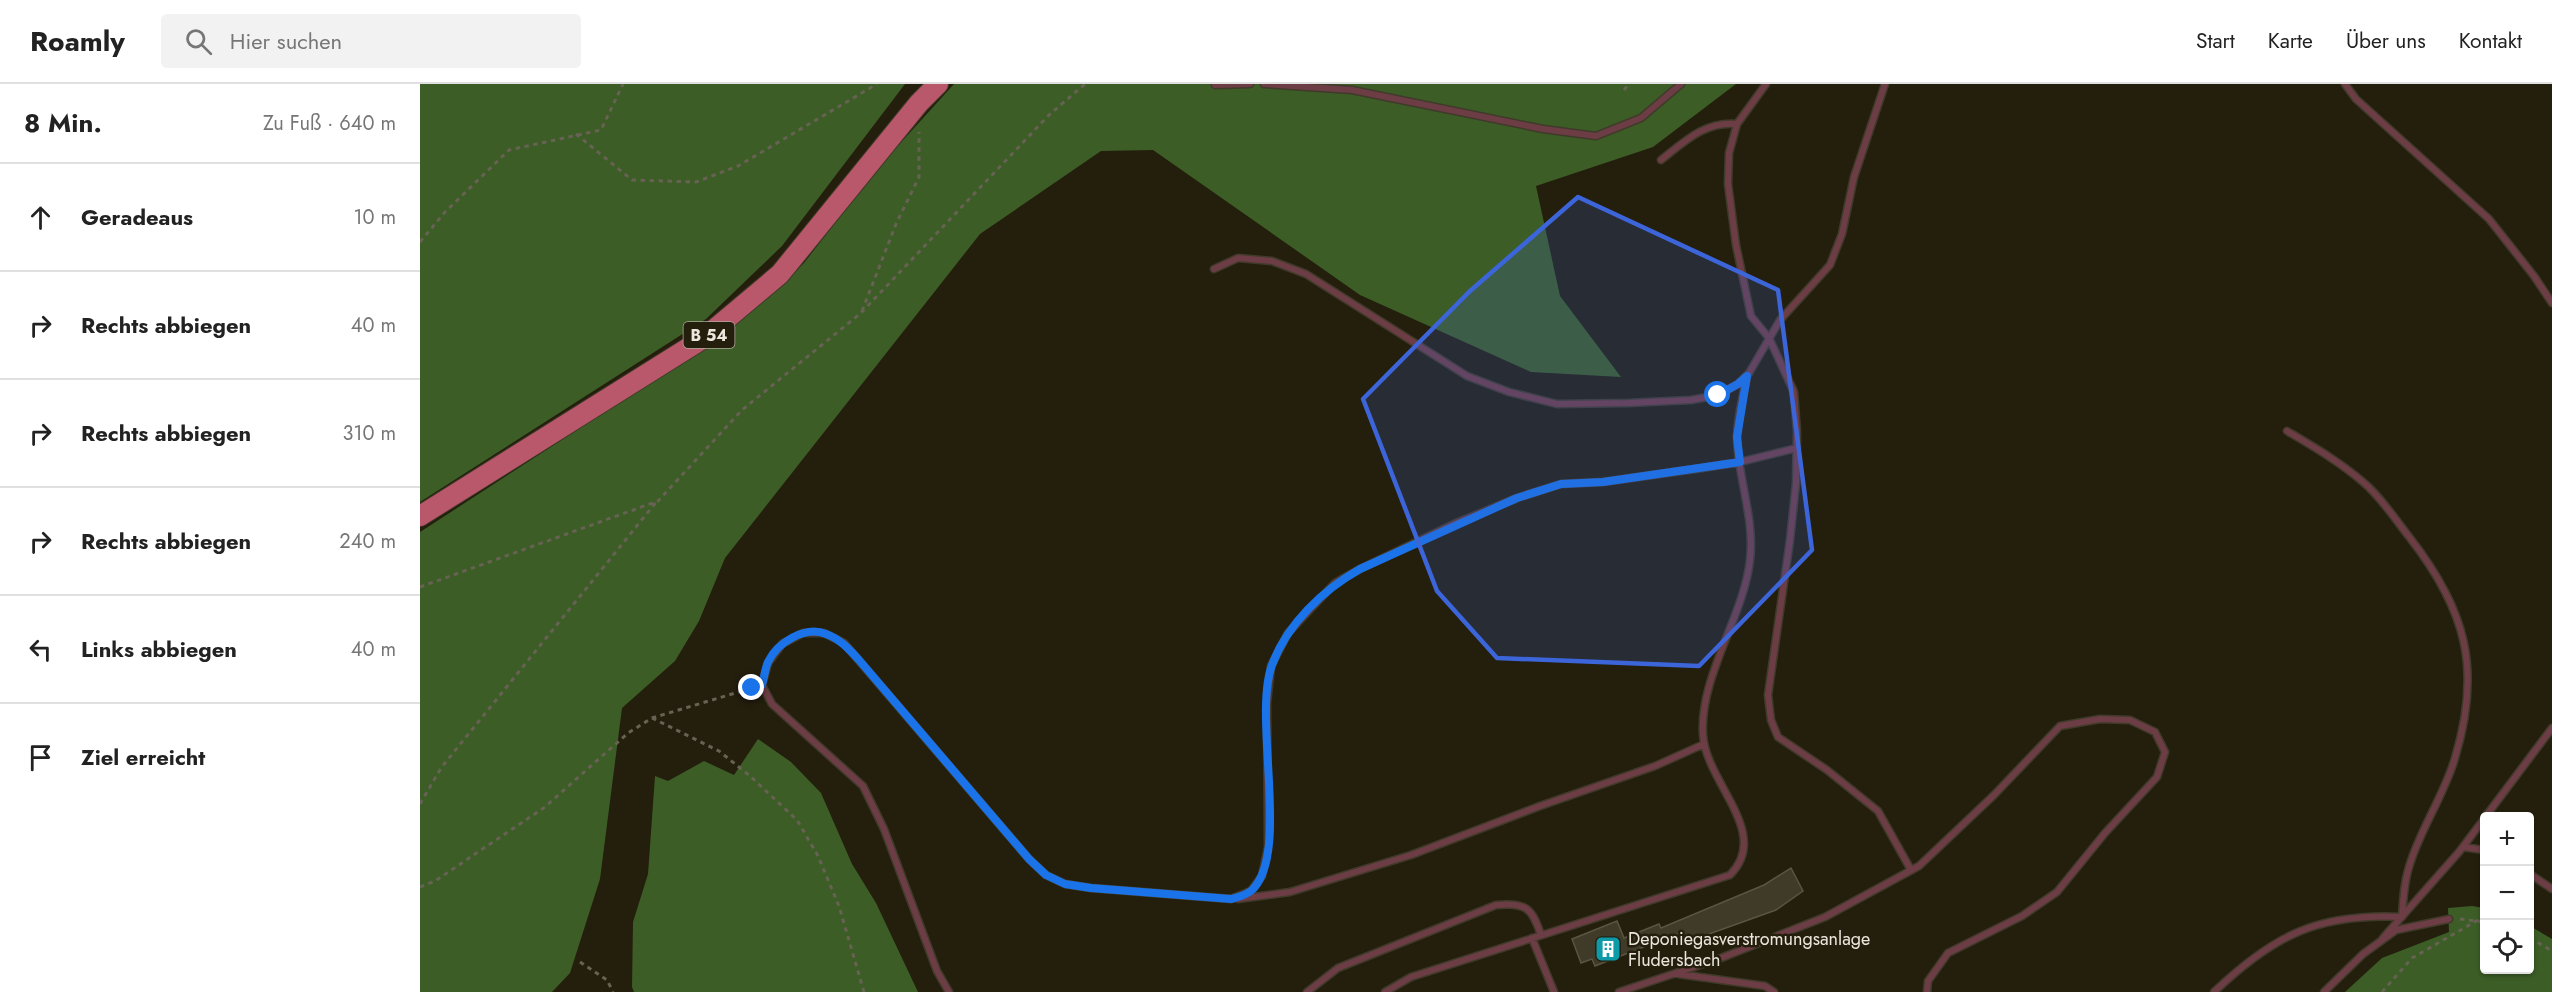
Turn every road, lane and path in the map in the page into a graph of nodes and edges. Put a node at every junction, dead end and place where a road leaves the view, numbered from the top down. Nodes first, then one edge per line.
1 (623, 84) edge
2 (877, 84) edge
3 (938, 84) edge
4 (1085, 84) edge
5 (1250, 84) edge
6 (1264, 84) edge
7 (1629, 84) edge
8 (1680, 84) edge
9 (1766, 84) edge
10 (1885, 84) edge
11 (2344, 84) edge
12 (1215, 86) dead end
13 (1624, 90) dead end
14 (919, 103) junction
15 (1737, 124) junction
16 (576, 134) junction
17 (1661, 160) dead end
18 (420, 242) edge
19 (1214, 269) dead end
20 (2552, 303) edge
21 (861, 313) junction
22 (1769, 338) junction
23 (1747, 376) junction
24 (2287, 431) dead end
25 (1797, 448) junction
26 (1740, 462) junction
27 (658, 501) junction
28 (420, 516) edge
29 (420, 587) edge
30 (762, 685) junction
31 (752, 688) joint
32 (652, 718) junction
33 (2552, 728) edge
34 (1704, 744) junction
35 (420, 804) edge
36 (2489, 812) edge
37 (2480, 825) edge
38 (2463, 847) junction
39 (2480, 849) edge
40 (1911, 870) junction
41 (2534, 877) edge
42 (420, 887) edge
43 (2552, 889) edge
44 (1231, 899) junction
45 (2402, 917) junction
46 (2449, 919) joint
47 (2478, 920) joint
48 (1541, 935) junction
49 (1532, 938) junction
50 (2383, 938) junction
51 (2534, 941) edge
52 (2552, 951) edge
53 (580, 962) dead end
54 (1674, 974) junction
55 (613, 992) edge
56 (864, 992) edge
57 (949, 992) edge
58 (1307, 992) edge
59 (1386, 992) edge
60 (1554, 992) edge
61 (1619, 992) edge
62 (1774, 992) edge
63 (1927, 992) edge
64 (2214, 992) edge
65 (2324, 992) edge
66 (2382, 992) edge

1 - 16 path
2 - 16 path
3 - 14 main road, B 54
4 - 21 path
5 - 12 lane
6 - 8 lane
7 - 13 path
9 - 15 lane
10 - 22 lane
11 - 20 lane
14 - 21 path
14 - 28 main road, B 54
15 - 17 lane
15 - 22 lane
16 - 18 path
19 - 23 lane
21 - 27 path
22 - 23 lane
22 - 25 lane
23 - 26 lane
24 - 45 lane
25 - 26 lane
25 - 40 lane
26 - 34 lane
26 - 44 lane
27 - 29 path
27 - 35 path
30 - 31 lane
30 - 44 lane
30 - 57 lane
31 - 32 path
32 - 42 path
32 - 56 path
33 - 36 lane
34 - 44 lane
34 - 48 lane
37 - 38 lane
38 - 39 lane
38 - 45 lane
40 - 54 lane
40 - 63 lane
41 - 43 lane
45 - 50 lane
45 - 64 lane
46 - 47 path
46 - 50 lane
47 - 66 path
48 - 49 lane
48 - 58 lane
49 - 59 lane
49 - 60 lane
50 - 65 lane
51 - 52 path
53 - 55 path
54 - 61 lane
54 - 62 lane

